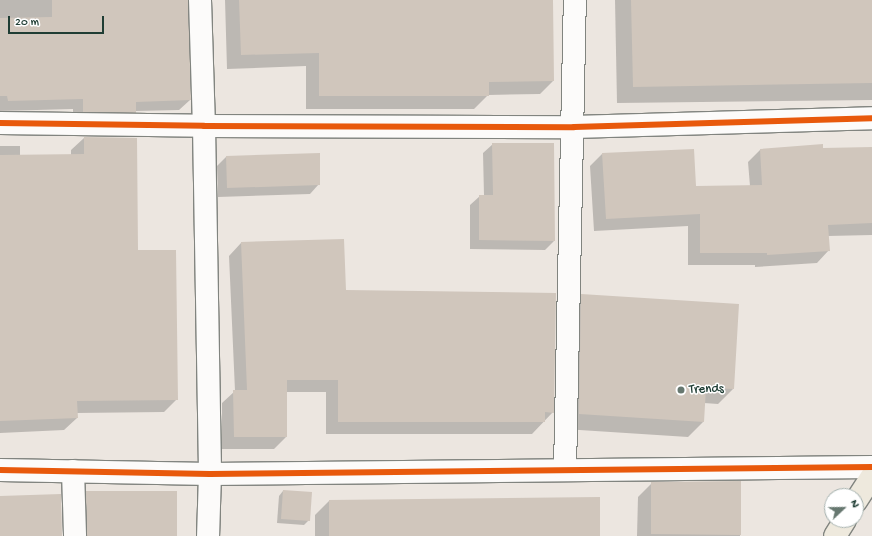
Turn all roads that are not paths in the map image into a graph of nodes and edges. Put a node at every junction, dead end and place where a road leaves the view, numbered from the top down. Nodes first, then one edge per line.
1 (200, 0) edge
2 (575, 0) edge
3 (872, 118) edge
4 (0, 123) edge
5 (204, 126) junction
6 (574, 127) junction
7 (872, 467) edge
8 (0, 470) edge
9 (565, 470) junction
10 (73, 471) junction
11 (210, 474) junction
12 (872, 476) edge
13 (864, 489) edge
14 (75, 536) edge
15 (208, 536) edge

1 - 5 street
2 - 6 street
3 - 6 street
4 - 5 street
5 - 6 street
5 - 11 street
6 - 9 street
7 - 9 street
8 - 10 street
9 - 11 street
10 - 11 street
10 - 14 street
11 - 15 street
12 - 13 highway

